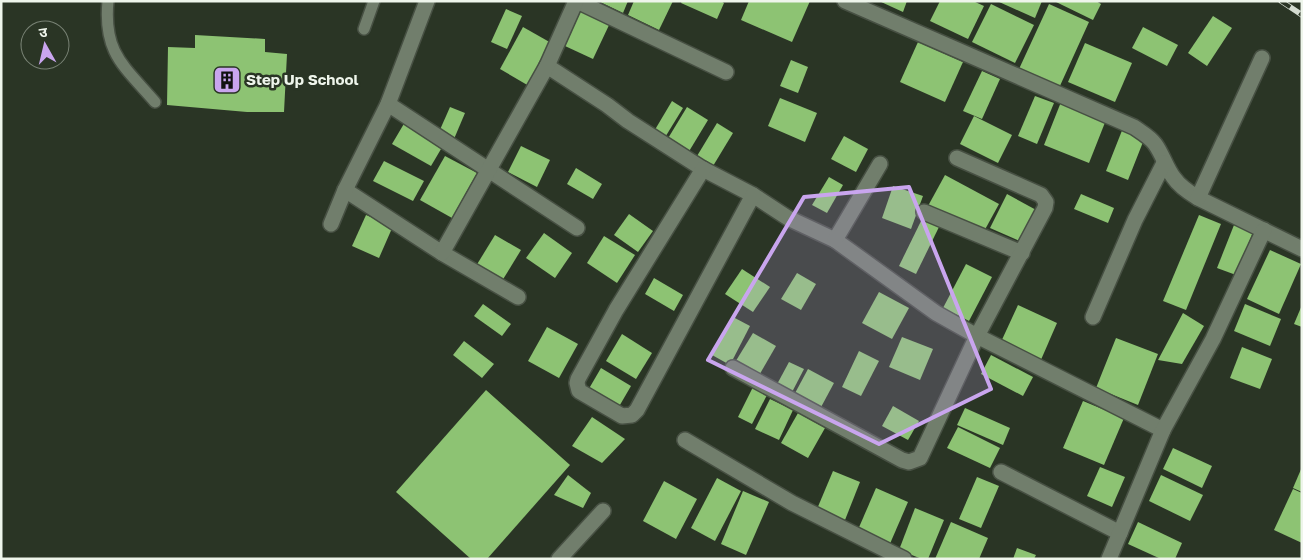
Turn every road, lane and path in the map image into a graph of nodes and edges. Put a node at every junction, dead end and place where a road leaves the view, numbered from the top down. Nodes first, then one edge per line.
1 (108, 1) edge
2 (374, 1) edge
3 (427, 1) edge
4 (576, 1) edge
5 (845, 1) edge
6 (364, 29) dead end
7 (1262, 58) dead end
8 (547, 66) junction
9 (726, 72) dead end
10 (155, 102) dead end
11 (388, 104) junction
12 (957, 158) dead end
13 (1164, 163) junction
14 (880, 164) dead end
15 (488, 170) junction
16 (703, 170) junction
17 (345, 190) junction
18 (753, 195) junction
19 (1198, 198) junction
20 (924, 212) dead end
21 (331, 224) dead end
22 (577, 228) dead end
23 (1264, 230) junction
24 (835, 240) junction
25 (1302, 249) edge
26 (1022, 252) junction
27 (442, 253) junction
28 (518, 297) dead end
29 (1092, 317) dead end
30 (978, 336) junction
31 (733, 368) dead end
32 (1163, 430) junction
33 (685, 440) dead end
34 (1001, 472) dead end
35 (603, 511) dead end
36 (1120, 533) junction
37 (559, 559) edge
38 (904, 559) edge
39 (1109, 559) edge

1 - 10 lane
2 - 6 lane
3 - 11 street
4 - 8 street
4 - 9 street
5 - 13 street
7 - 19 street
8 - 15 street
8 - 16 street
11 - 15 street
11 - 17 street
12 - 26 street
13 - 19 street
13 - 29 street
14 - 24 street
15 - 22 street
15 - 27 street
16 - 18 street
16 - 18 street
17 - 21 street
17 - 27 street
18 - 24 street
19 - 23 street
20 - 26 street
23 - 25 street
23 - 32 street
24 - 30 street
26 - 30 street
27 - 28 street
30 - 31 street
30 - 32 street
32 - 36 street
33 - 38 street
34 - 36 street
35 - 37 street
36 - 39 street

